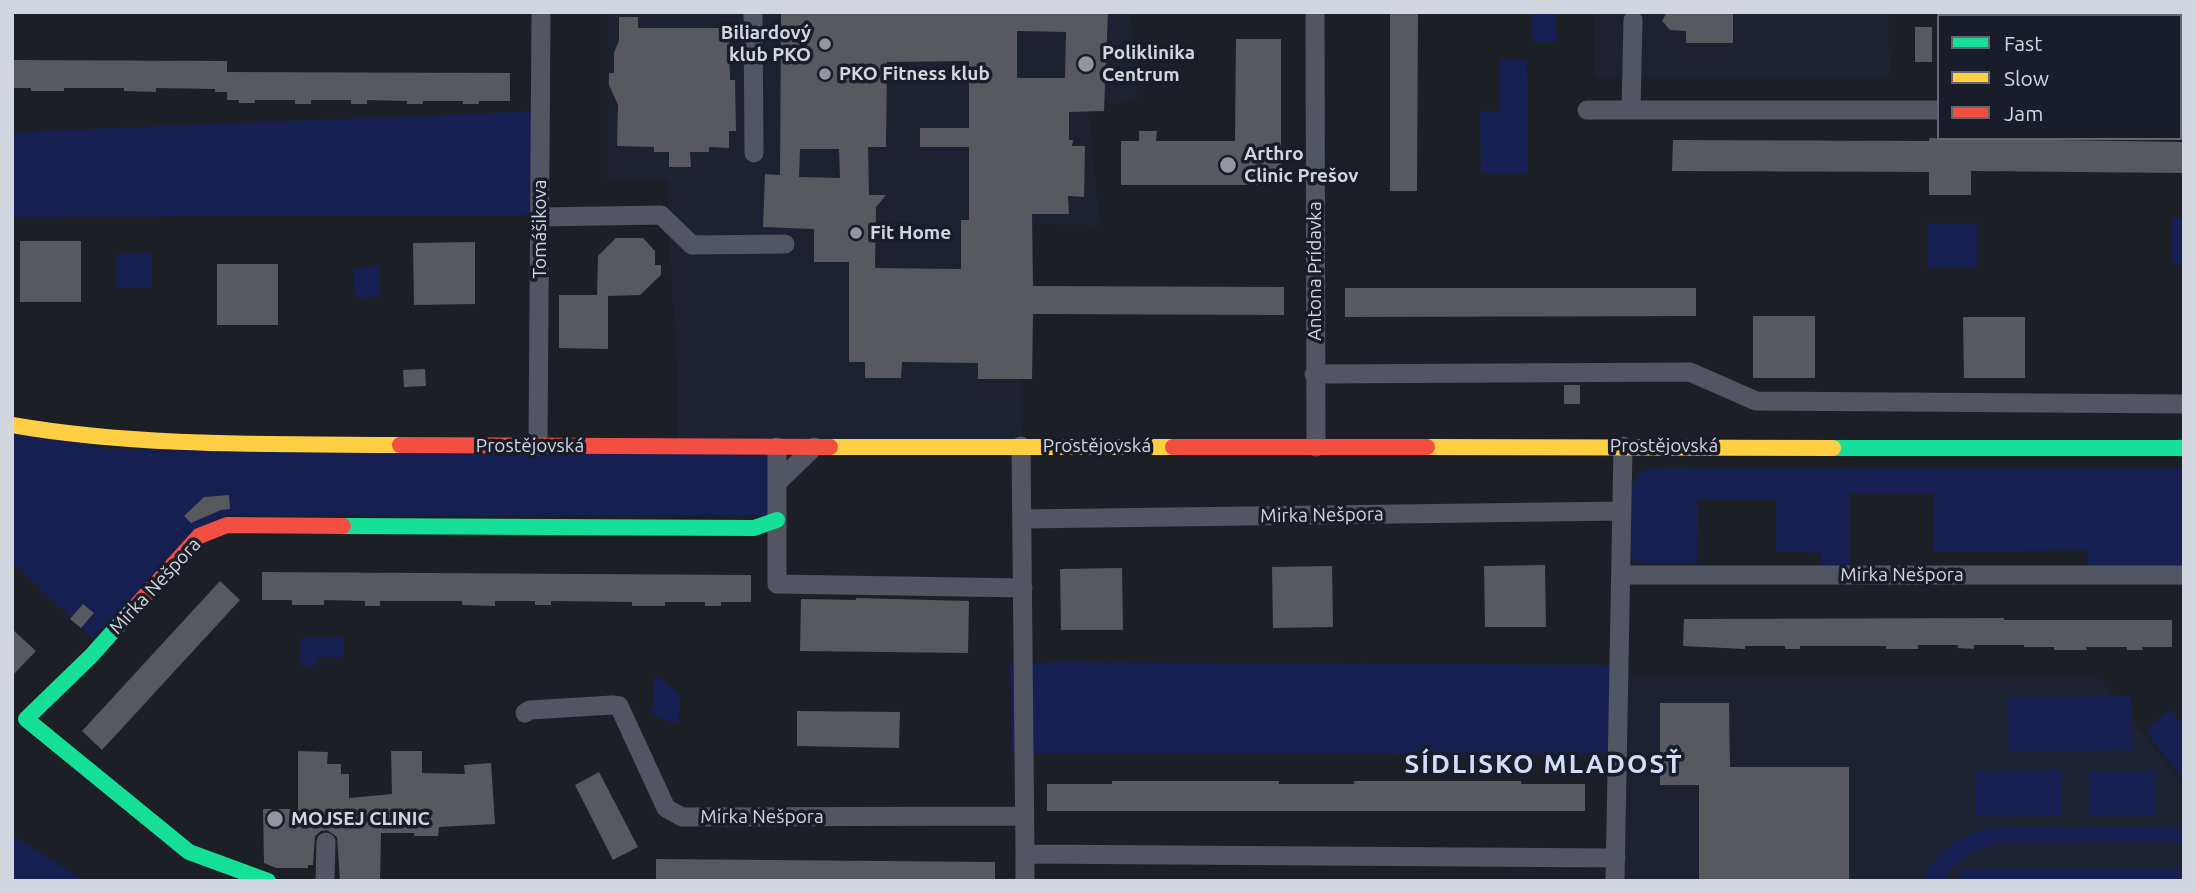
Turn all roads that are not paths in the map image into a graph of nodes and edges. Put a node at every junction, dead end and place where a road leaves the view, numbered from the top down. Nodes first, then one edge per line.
1 (541, 12) edge
2 (753, 12) edge
3 (1315, 12) edge
4 (1633, 20) dead end
5 (1587, 110) dead end
6 (1631, 110) junction
7 (1937, 110) edge
8 (754, 153) dead end
9 (540, 217) junction
10 (785, 244) dead end
11 (1314, 374) junction
12 (2184, 404) edge
13 (12, 425) edge
14 (538, 446) junction
15 (1021, 446) junction
16 (1623, 446) junction
17 (776, 447) junction
18 (814, 447) junction
19 (1316, 447) junction
20 (2184, 448) edge
21 (777, 483) junction
22 (1622, 511) junction
23 (1022, 519) junction
24 (777, 520) junction
25 (1620, 575) junction
26 (2184, 575) edge
27 (1023, 588) junction
28 (525, 713) dead end
29 (1025, 816) junction
30 (326, 842) dead end
31 (1026, 854) junction
32 (1616, 858) junction
33 (268, 881) edge
34 (325, 881) edge
35 (1025, 881) edge
36 (1615, 881) edge

1 - 9 street, Tomášikova
2 - 8 street
3 - 11 street, Antona Prídavka
4 - 6 street
5 - 6 street
6 - 7 street
9 - 10 street
9 - 14 street, Tomášikova
11 - 12 street
11 - 19 street, Antona Prídavka
13 - 14 street, Prostějovská
14 - 17 street, Prostějovská
15 - 18 street, Prostějovská
15 - 19 street, Prostějovská
15 - 23 street
16 - 19 street, Prostějovská
16 - 20 street, Prostějovská
16 - 22 street
17 - 18 street, Prostějovská
17 - 21 street
18 - 21 street
21 - 24 street
22 - 23 street, Mirka Nešpora
22 - 25 street
23 - 27 street
24 - 27 street
24 - 33 street, Mirka Nešpora
25 - 26 street, Mirka Nešpora
25 - 32 street
27 - 29 street
28 - 29 street, Mirka Nešpora
29 - 31 street
30 - 34 street
31 - 32 street
31 - 35 street
32 - 36 street

